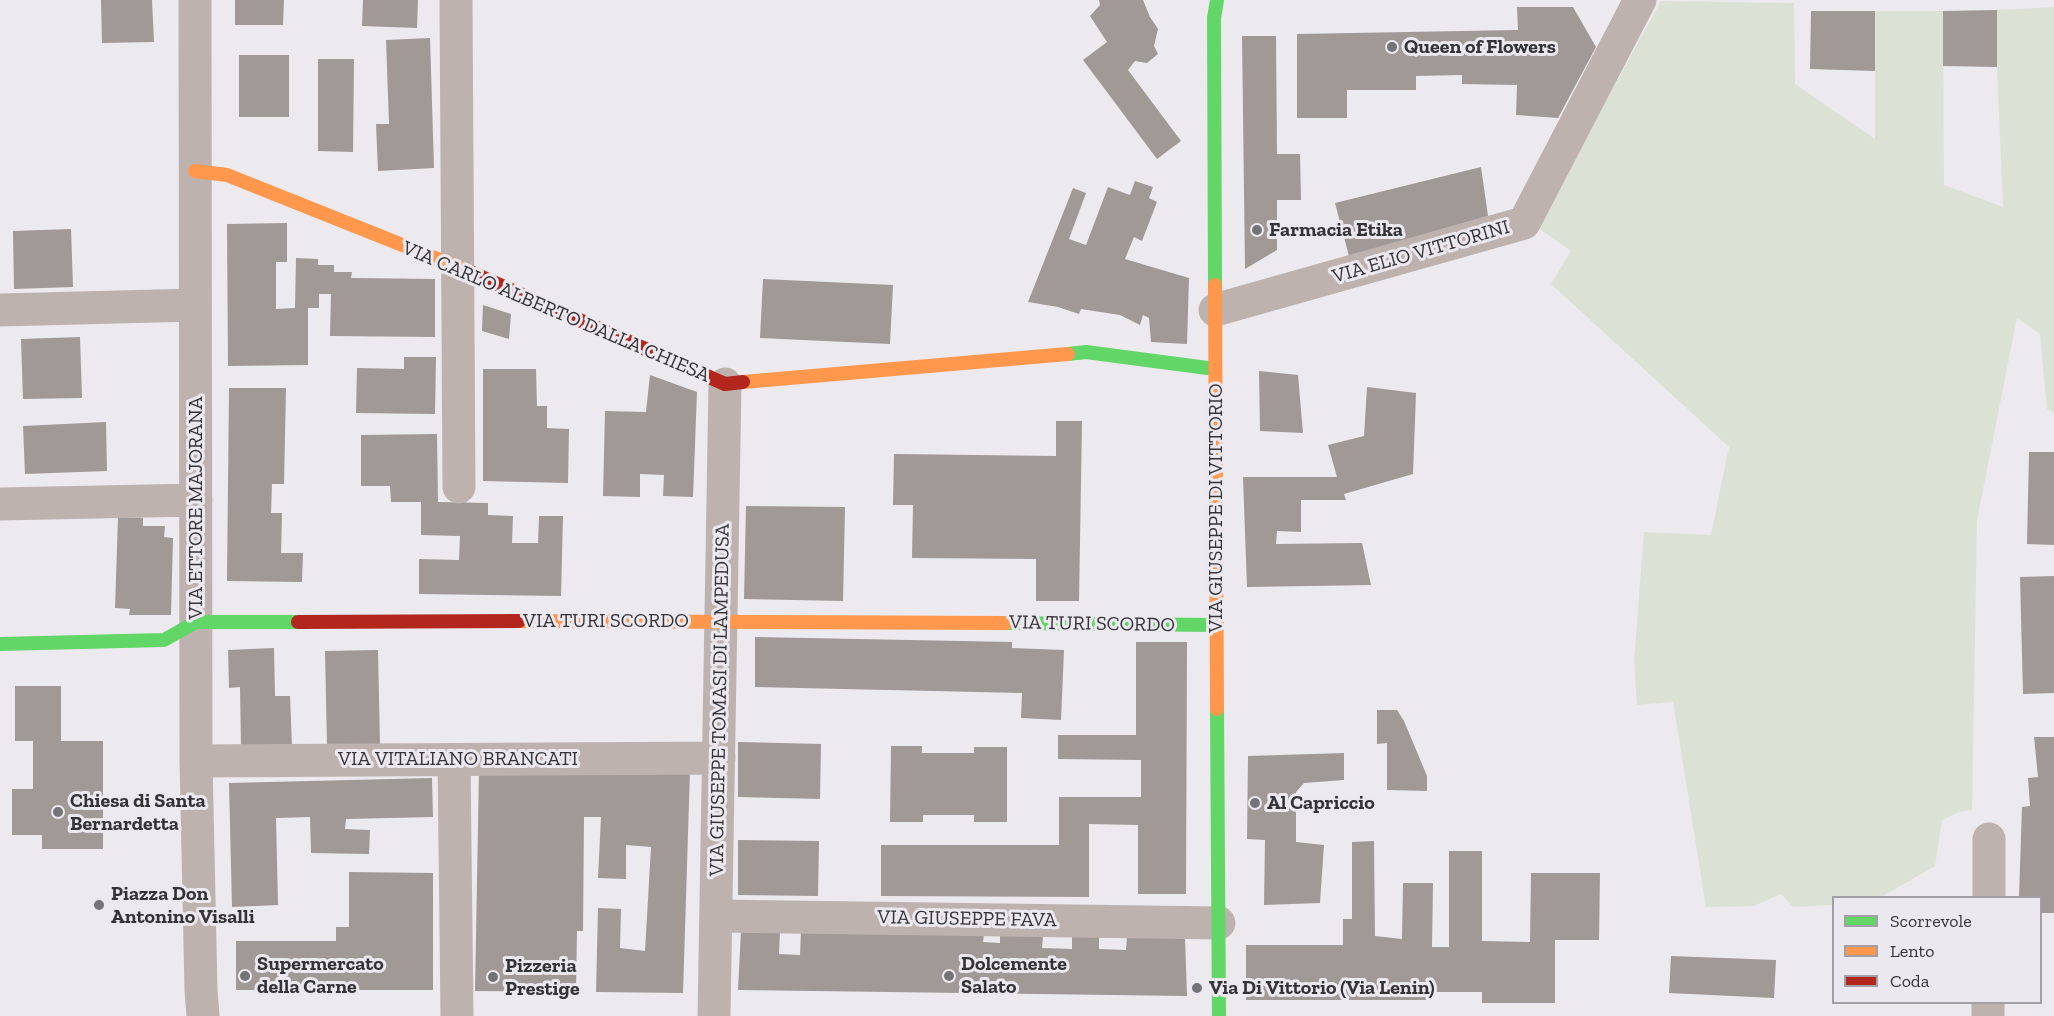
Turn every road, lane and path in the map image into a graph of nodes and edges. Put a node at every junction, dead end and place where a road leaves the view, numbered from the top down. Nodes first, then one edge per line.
1 (195, 0) edge
2 (456, 0) edge
3 (1217, 0) edge
4 (1640, 0) edge
5 (195, 171) junction
6 (458, 267) junction
7 (195, 305) junction
8 (0, 310) edge
9 (1215, 310) junction
10 (1215, 369) junction
11 (725, 384) junction
12 (459, 487) dead end
13 (196, 500) junction
14 (0, 504) edge
15 (721, 621) junction
16 (196, 622) junction
17 (1217, 625) junction
18 (0, 644) edge
19 (719, 758) junction
20 (454, 760) junction
21 (196, 761) junction
22 (1989, 839) dead end
23 (1989, 896) edge
24 (716, 916) junction
25 (1219, 922) junction
26 (203, 1016) edge
27 (457, 1016) edge
28 (714, 1016) edge
29 (1219, 1016) edge

1 - 5 street, VIA ETTORE MAJORANA
2 - 6 street
3 - 9 street, VIA GIUSEPPE DI VITTORIO
4 - 9 street, VIA ELIO VITTORINI
5 - 6 street, VIA CARLO ALBERTO DALLA CHIESA
5 - 7 street, VIA ETTORE MAJORANA
6 - 11 street, VIA CARLO ALBERTO DALLA CHIESA
6 - 12 street
7 - 8 street
7 - 13 street, VIA ETTORE MAJORANA
9 - 10 street, VIA GIUSEPPE DI VITTORIO
10 - 11 street, VIA CARLO ALBERTO DALLA CHIESA
10 - 17 street, VIA GIUSEPPE DI VITTORIO
11 - 15 street, VIA GIUSEPPE TOMASI DI LAMPEDUSA
13 - 14 street
13 - 16 street, VIA ETTORE MAJORANA
15 - 16 street, VIA TURI SCORDO
15 - 17 street, VIA TURI SCORDO
15 - 19 street, VIA GIUSEPPE TOMASI DI LAMPEDUSA
16 - 18 street, VIA TURI SCORDO
16 - 21 street, VIA ETTORE MAJORANA
17 - 25 street, VIA GIUSEPPE DI VITTORIO
19 - 20 street, VIA VITALIANO BRANCATI
19 - 24 street, VIA GIUSEPPE TOMASI DI LAMPEDUSA
20 - 21 street, VIA VITALIANO BRANCATI
20 - 27 street
21 - 26 street, VIA ETTORE MAJORANA
22 - 23 street
24 - 25 street, VIA GIUSEPPE FAVA
24 - 28 street, VIA GIUSEPPE TOMASI DI LAMPEDUSA
25 - 29 street, VIA GIUSEPPE DI VITTORIO

